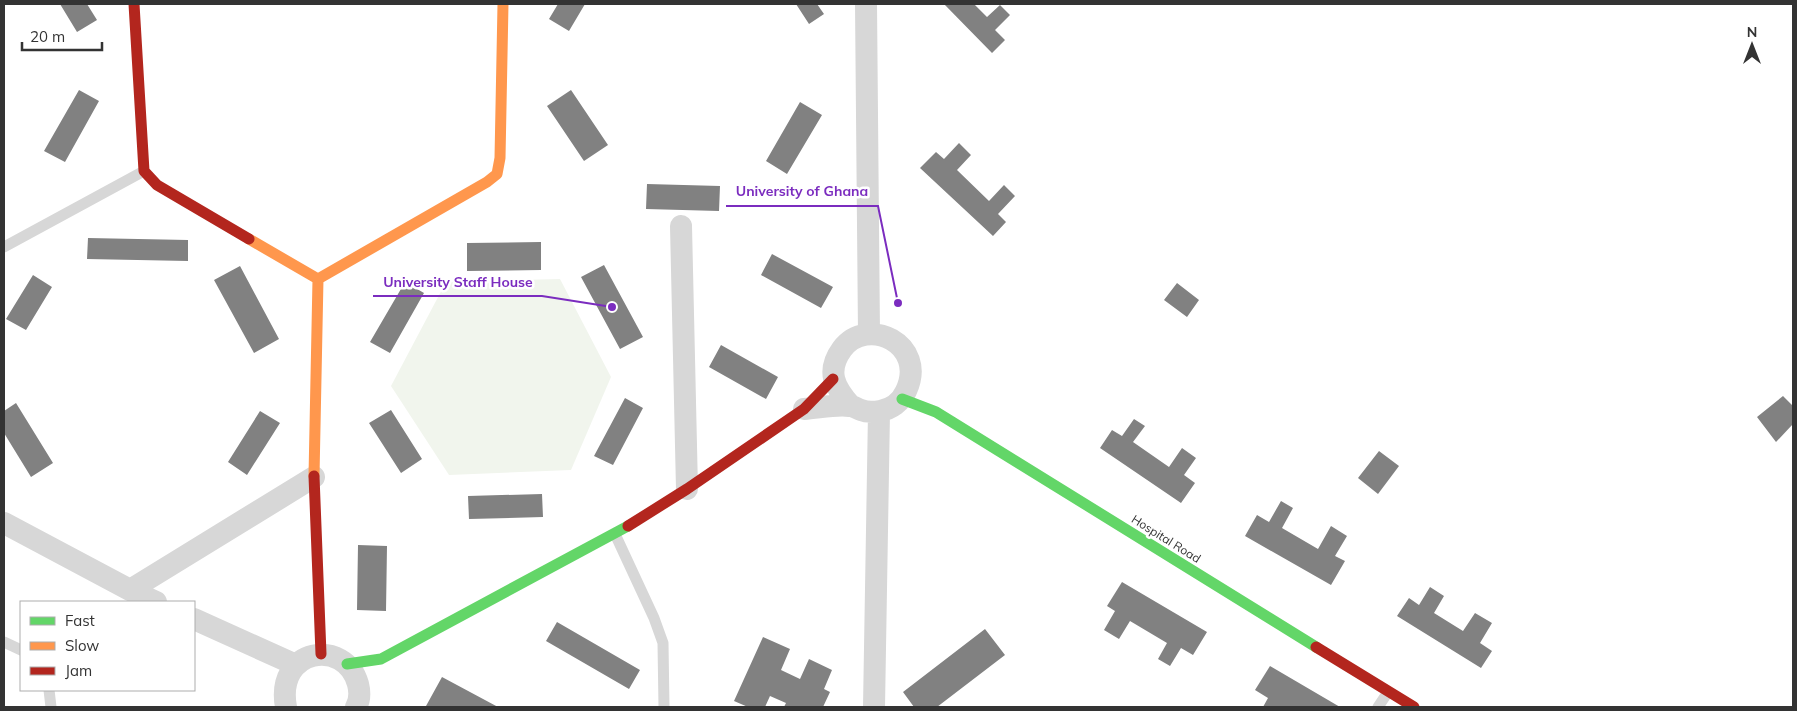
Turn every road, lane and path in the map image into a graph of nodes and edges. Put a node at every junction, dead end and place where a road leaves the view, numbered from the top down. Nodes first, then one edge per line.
1 (134, 4) edge
2 (503, 4) edge
3 (866, 4) edge
4 (144, 171) junction
5 (681, 226) dead end
6 (4, 247) edge
7 (318, 279) junction
8 (869, 334) junction
9 (833, 379) junction
10 (907, 389) junction
11 (851, 406) junction
12 (804, 409) junction
13 (879, 412) junction
14 (936, 412) joint
15 (314, 477) junction
16 (687, 489) junction
17 (4, 523) edge
18 (615, 534) junction
19 (130, 590) junction
20 (154, 601) edge
21 (195, 619) edge
22 (4, 642) edge
23 (20, 650) edge
24 (321, 654) junction
25 (381, 659) junction
26 (347, 664) junction
27 (296, 665) junction
28 (49, 691) edge
29 (1388, 692) junction
30 (359, 702) edge
31 (284, 706) edge
32 (51, 707) edge
33 (664, 707) edge
34 (874, 707) edge
35 (1378, 707) edge
36 (1414, 707) edge

1 - 4 street
2 - 7 street
3 - 8 street
4 - 6 lane
4 - 7 street
5 - 16 street
7 - 15 street
8 - 9 street
8 - 10 street
9 - 11 street
9 - 12 street
10 - 13 street
10 - 14 street
11 - 12 street
11 - 13 street
12 - 16 street
13 - 34 street
14 - 29 street, Hospital Road
15 - 19 street
15 - 24 street
16 - 18 street
17 - 19 street
18 - 25 street
18 - 33 lane
19 - 20 street
21 - 27 street
22 - 23 lane
24 - 26 street
24 - 27 street
25 - 26 street
25 - 30 street
26 - 30 street
27 - 31 street
28 - 32 lane
29 - 35 lane
29 - 36 street, Hospital Road

